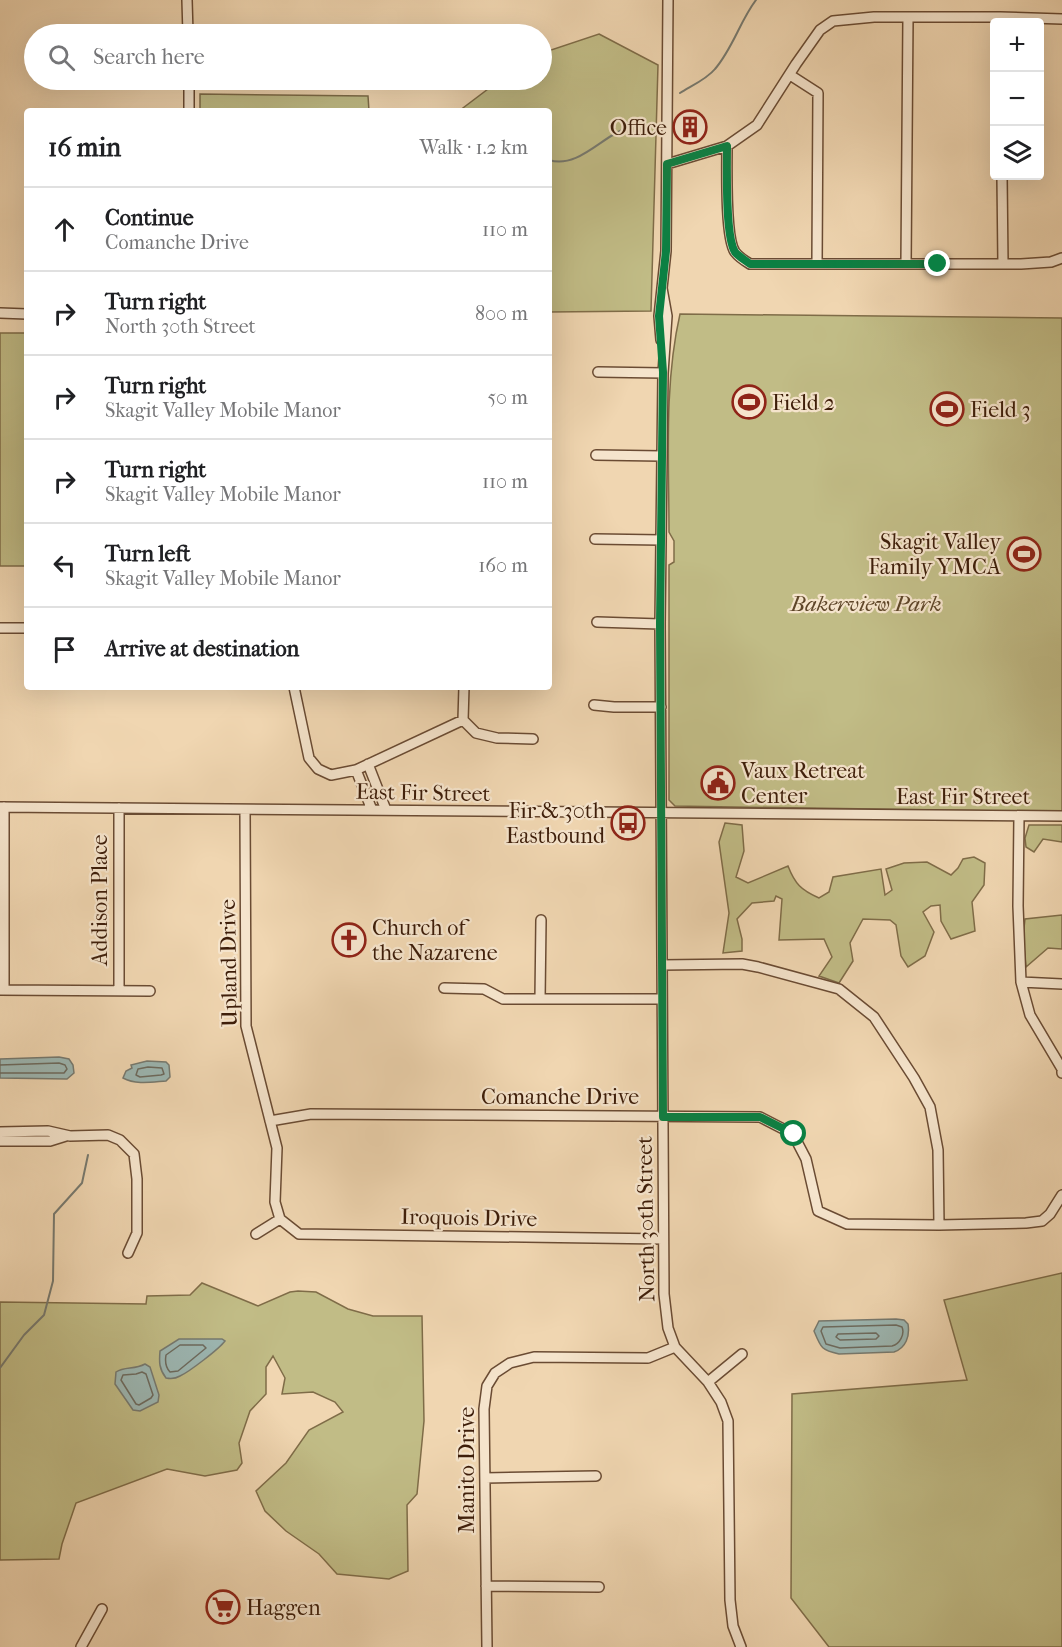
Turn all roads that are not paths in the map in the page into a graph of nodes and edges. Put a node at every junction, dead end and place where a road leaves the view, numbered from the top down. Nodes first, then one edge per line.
1 (187, 0) edge
2 (668, 0) edge
3 (908, 17) junction
4 (1044, 19) edge
5 (1062, 19) edge
6 (990, 20) edge
7 (188, 24) edge
8 (790, 75) junction
9 (189, 90) edge
10 (189, 108) edge
11 (727, 146) junction
12 (667, 164) junction
13 (1002, 180) edge
14 (1062, 258) edge
15 (817, 264) junction
16 (906, 264) junction
17 (1003, 264) junction
18 (0, 314) edge
19 (24, 314) edge
20 (598, 372) dead end
21 (663, 372) junction
22 (596, 455) dead end
23 (661, 456) junction
24 (595, 538) dead end
25 (661, 540) junction
26 (597, 622) dead end
27 (660, 624) junction
28 (0, 628) edge
29 (24, 628) edge
30 (295, 690) edge
31 (464, 690) edge
32 (594, 705) dead end
33 (661, 707) junction
34 (463, 720) junction
35 (533, 739) dead end
36 (368, 764) junction
37 (356, 770) junction
38 (2, 807) edge
39 (119, 808) junction
40 (245, 810) junction
41 (372, 810) junction
42 (386, 810) junction
43 (661, 813) junction
44 (1019, 816) junction
45 (1062, 816) edge
46 (541, 920) dead end
47 (662, 965) junction
48 (1021, 982) junction
49 (1062, 984) edge
50 (444, 987) dead end
51 (2, 990) edge
52 (119, 991) junction
53 (150, 991) dead end
54 (540, 999) junction
55 (662, 999) junction
56 (1062, 1073) edge
57 (663, 1117) junction
58 (270, 1121) junction
59 (0, 1132) edge
60 (70, 1136) junction
61 (0, 1141) edge
62 (1062, 1195) edge
63 (280, 1219) junction
64 (939, 1225) junction
65 (256, 1234) dead end
66 (663, 1239) junction
67 (128, 1253) dead end
68 (675, 1347) junction
69 (742, 1354) dead end
70 (708, 1382) junction
71 (596, 1476) dead end
72 (485, 1478) junction
73 (486, 1586) junction
74 (599, 1587) dead end
75 (102, 1609) dead end
76 (81, 1647) edge
77 (487, 1647) edge
78 (741, 1647) edge

1 - 7 street
2 - 12 street, North 30th Street
3 - 6 street
3 - 8 street
3 - 16 street
4 - 5 street
8 - 11 street
8 - 15 street
9 - 10 street
11 - 12 street
11 - 15 street
12 - 21 street, North 30th Street
13 - 17 street
14 - 17 street
15 - 16 street
16 - 17 street
18 - 19 street
20 - 21 street
21 - 23 street, North 30th Street
22 - 23 street
23 - 25 street, North 30th Street
24 - 25 street
25 - 27 street, North 30th Street
26 - 27 street
27 - 33 street, North 30th Street
28 - 29 street
30 - 37 street
31 - 34 street
32 - 33 street
33 - 43 street, North 30th Street
34 - 35 street
34 - 36 street
36 - 37 street
36 - 42 street
37 - 41 street
38 - 39 street, East Fir Street
38 - 51 street
39 - 40 street, East Fir Street
39 - 52 street, Addison Place
40 - 41 street, East Fir Street
40 - 58 street, Upland Drive
41 - 42 street, East Fir Street
42 - 43 street, East Fir Street
43 - 44 street, East Fir Street
43 - 47 street, North 30th Street
44 - 45 street, East Fir Street
44 - 48 street
46 - 54 street
47 - 55 street, North 30th Street
47 - 64 street
48 - 49 street
48 - 56 street
50 - 54 street
51 - 52 street
52 - 53 street
54 - 55 street
55 - 57 street, North 30th Street
57 - 58 street, Comanche Drive
57 - 64 street, Comanche Drive
57 - 66 street, North 30th Street
58 - 63 street, Upland Drive
59 - 60 street
60 - 61 street
60 - 67 street
62 - 64 street, Comanche Drive
63 - 65 street
63 - 66 street, Iroquois Drive
66 - 68 street, North 30th Street
68 - 70 street, North 30th Street
68 - 72 street, Manito Drive
69 - 70 street
70 - 78 street, North 30th Street
71 - 72 street
72 - 73 street, Manito Drive
73 - 74 street
73 - 77 street, Manito Drive
75 - 76 street

